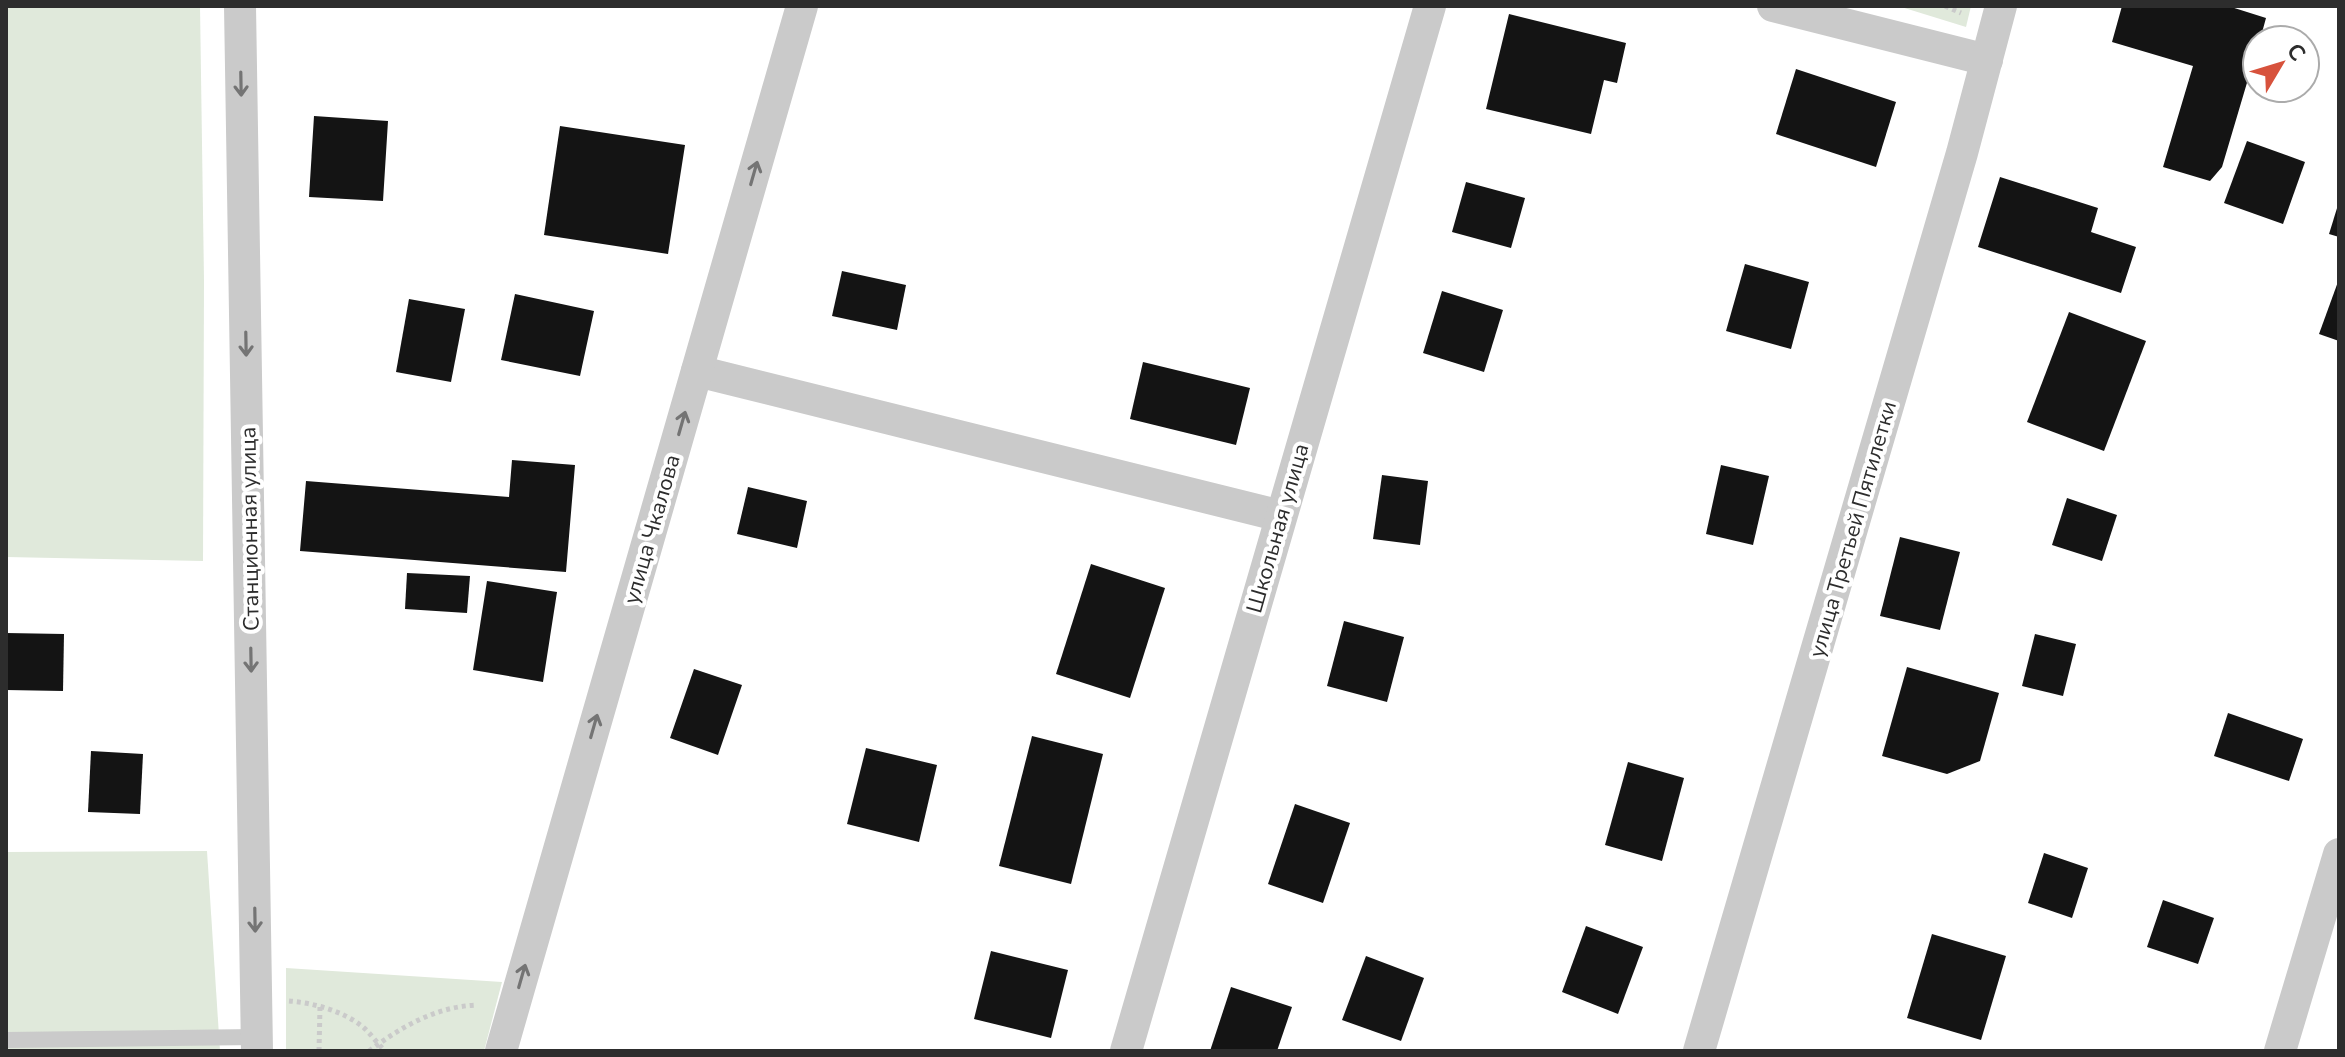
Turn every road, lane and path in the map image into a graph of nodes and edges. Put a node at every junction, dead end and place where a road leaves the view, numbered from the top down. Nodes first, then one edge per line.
1 (240, 6) edge
2 (802, 6) edge
3 (1430, 6) edge
4 (1773, 6) edge
5 (2001, 6) edge
6 (1987, 60) junction
7 (697, 371) junction
8 (1281, 516) junction
9 (2339, 854) edge
10 (256, 999) junction
11 (515, 1002) junction
12 (320, 1007) junction
13 (6, 1040) edge
14 (257, 1044) edge
15 (378, 1044) junction
16 (319, 1051) edge
17 (369, 1051) edge
18 (385, 1051) edge
19 (501, 1051) edge
20 (1126, 1051) edge
21 (1699, 1051) edge
22 (2280, 1051) edge

1 -> 10 street, Станционная улица
7 -> 2 street, улица Чкалова
3 - 8 street, Школьная улица
4 - 6 street
5 - 6 street, улица Третьей Пятилетки
6 - 21 street, улица Третьей Пятилетки
7 - 8 street
11 -> 7 street, улица Чкалова
8 - 20 street, Школьная улица
9 - 22 street
10 - 12 path
10 - 14 street, Станционная улица
11 - 15 path
11 - 19 street, улица Чкалова
12 - 15 path
12 - 16 path
13 - 14 lane
15 - 17 path
15 - 18 path

